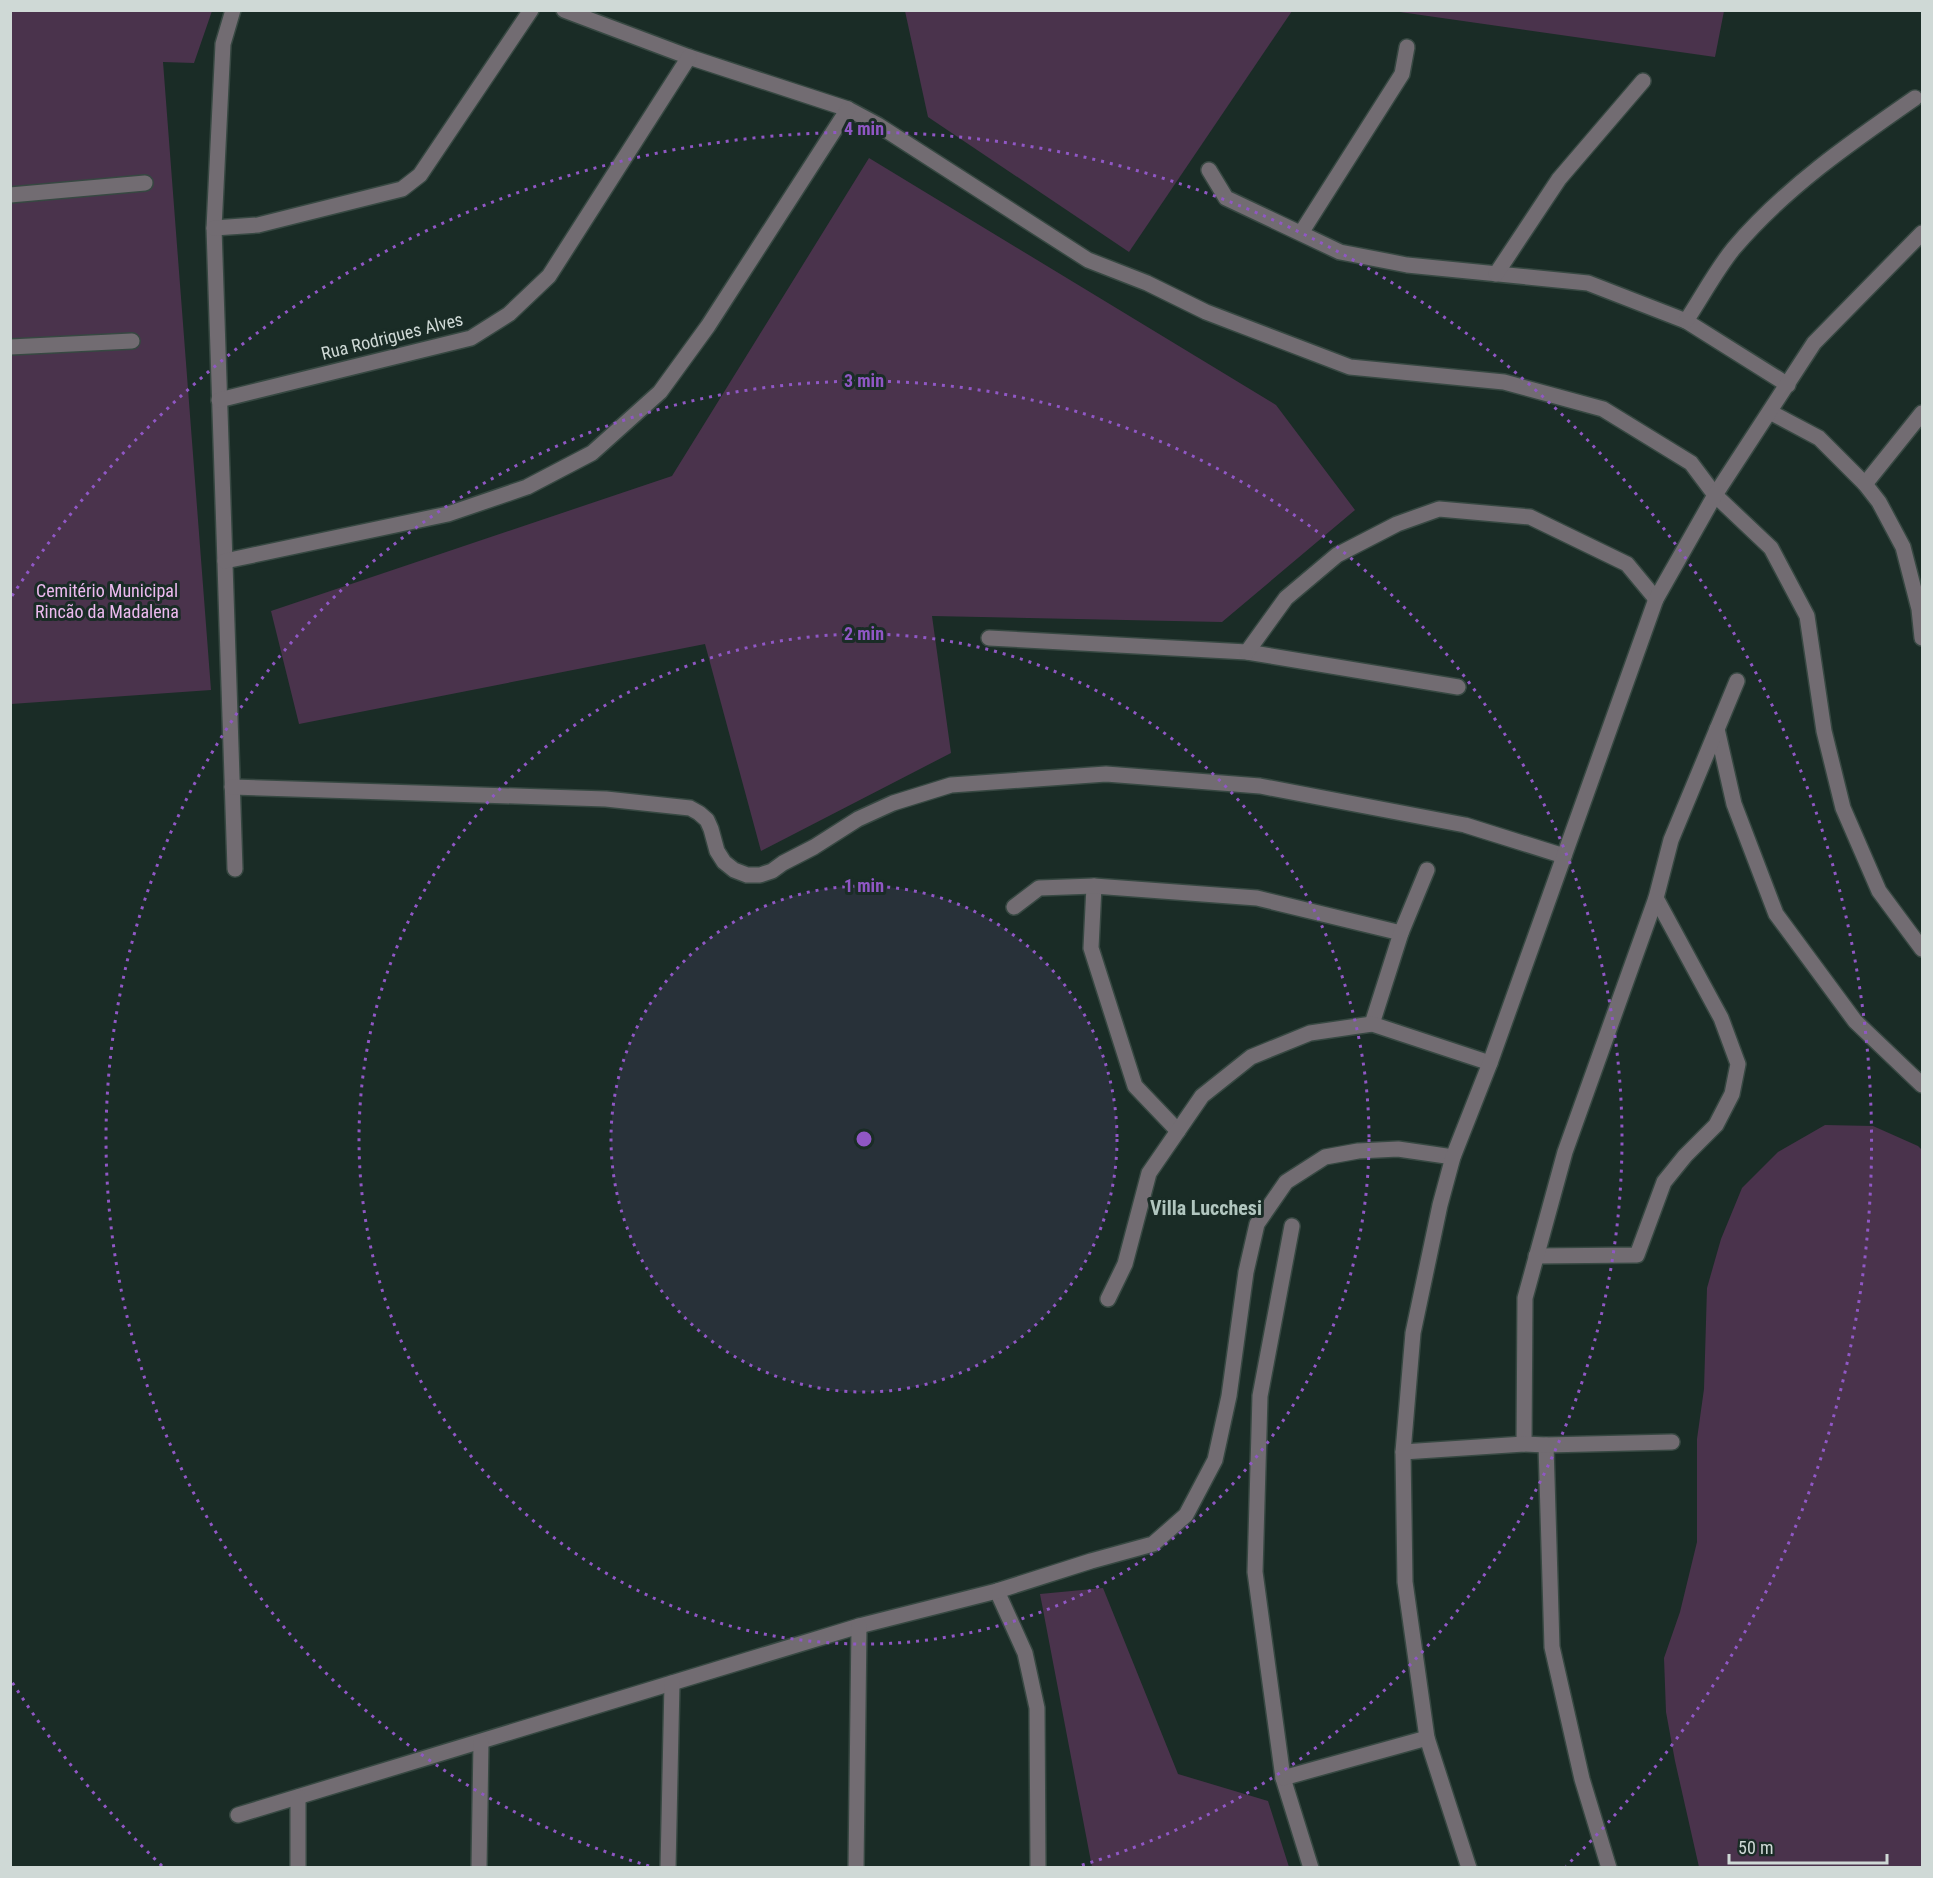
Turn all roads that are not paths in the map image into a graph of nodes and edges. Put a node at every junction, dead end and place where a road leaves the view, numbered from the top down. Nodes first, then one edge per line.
1 (233, 10) edge
2 (531, 10) edge
3 (564, 10) edge
4 (1407, 47) dead end
5 (689, 57) junction
6 (1643, 81) dead end
7 (1915, 98) dead end
8 (848, 109) junction
9 (1209, 170) dead end
10 (145, 183) dead end
11 (10, 195) edge
12 (214, 228) junction
13 (1301, 233) junction
14 (1923, 233) edge
15 (1496, 274) junction
16 (1686, 321) junction
17 (132, 341) dead end
18 (10, 347) edge
19 (1788, 385) junction
20 (219, 400) junction
21 (1770, 412) junction
22 (1923, 412) edge
23 (1865, 484) junction
24 (1715, 495) junction
25 (225, 561) junction
26 (1656, 599) junction
27 (989, 638) dead end
28 (1923, 638) edge
29 (1247, 652) junction
30 (1737, 681) dead end
31 (1458, 687) dead end
32 (1717, 729) junction
33 (232, 787) junction
34 (1564, 856) junction
35 (235, 869) dead end
36 (1427, 870) dead end
37 (1094, 886) junction
38 (1656, 898) junction
39 (1014, 907) dead end
40 (1401, 933) junction
41 (1923, 949) edge
42 (1372, 1024) junction
43 (1490, 1063) junction
44 (1923, 1085) edge
45 (1178, 1131) junction
46 (1453, 1157) junction
47 (1292, 1226) dead end
48 (1536, 1256) junction
49 (1108, 1299) dead end
50 (1671, 1442) dead end
51 (1524, 1444) junction
52 (1546, 1445) junction
53 (1403, 1452) junction
54 (997, 1591) junction
55 (859, 1626) junction
56 (672, 1683) junction
57 (1428, 1738) junction
58 (481, 1742) junction
59 (1284, 1778) junction
60 (298, 1797) junction
61 (238, 1815) dead end
62 (298, 1868) edge
63 (479, 1868) edge
64 (668, 1868) edge
65 (856, 1868) edge
66 (1038, 1868) edge
67 (1311, 1868) edge
68 (1468, 1868) edge
69 (1609, 1868) edge

1 - 12 street
2 - 12 street
3 - 5 street
4 - 13 street
5 - 8 street
5 - 20 street, Rua Rodrigues Alves
6 - 15 street
7 - 16 street
8 - 24 street
8 - 25 street
9 - 13 street
10 - 11 street
12 - 20 street
13 - 15 street
14 - 19 street
15 - 16 street
16 - 19 street
17 - 18 street
19 - 21 street
20 - 25 street
21 - 23 street
21 - 24 street
22 - 23 street
23 - 28 street
24 - 26 street
24 - 41 street
25 - 33 street
26 - 29 street
26 - 34 street
27 - 29 street
29 - 31 street
30 - 32 street
32 - 38 street
32 - 44 street
33 - 34 street
33 - 35 street
34 - 43 street
36 - 40 street
37 - 39 street
37 - 40 street
37 - 45 street
38 - 48 street
38 - 48 street
40 - 42 street
42 - 43 street
42 - 45 street
43 - 46 street
45 - 49 street
46 - 53 street
46 - 54 street
47 - 59 street
48 - 51 street
50 - 52 street
51 - 52 street
51 - 53 street
52 - 69 street
53 - 57 street
54 - 55 street
54 - 66 street
55 - 56 street
55 - 65 street
56 - 58 street
56 - 64 street
57 - 59 street
57 - 68 street
58 - 60 street
58 - 63 street
59 - 67 street
60 - 61 street
60 - 62 street

